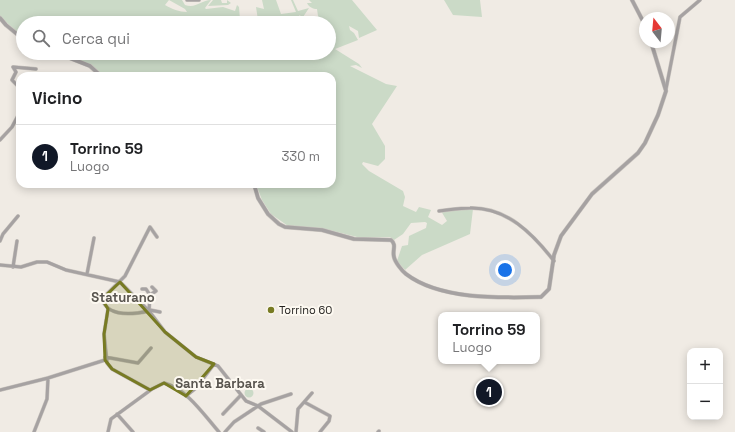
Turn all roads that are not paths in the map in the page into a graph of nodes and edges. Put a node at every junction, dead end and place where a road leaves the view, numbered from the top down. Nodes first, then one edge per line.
1 (187, 0) edge
2 (199, 0) edge
3 (632, 0) edge
4 (700, 0) edge
5 (639, 13) edge
6 (0, 18) edge
7 (16, 33) edge
8 (654, 48) edge
9 (75, 60) edge
10 (36, 69) dead end
11 (16, 72) edge
12 (16, 72) edge
13 (97, 72) edge
14 (16, 84) edge
15 (666, 91) junction
16 (16, 120) edge
17 (0, 140) edge
18 (255, 188) edge
19 (439, 211) dead end
20 (18, 216) dead end
21 (157, 237) dead end
22 (94, 238) dead end
23 (0, 241) edge
24 (17, 241) dead end
25 (554, 261) junction
26 (0, 265) edge
27 (13, 267) junction
28 (87, 274) junction
29 (120, 282) junction
30 (152, 287) dead end
31 (142, 289) dead end
32 (150, 295) junction
33 (108, 308) junction
34 (150, 310) junction
35 (160, 312) dead end
36 (151, 348) dead end
37 (105, 358) junction
38 (214, 364) junction
39 (48, 378) junction
40 (0, 390) edge
41 (150, 390) junction
42 (312, 393) dead end
43 (292, 394) dead end
44 (241, 395) junction
45 (186, 396) junction
46 (306, 403) dead end
47 (258, 406) junction
48 (117, 414) junction
49 (223, 414) dead end
50 (258, 428) dead end
51 (34, 432) edge
52 (108, 432) edge
53 (133, 432) edge
54 (219, 432) edge
55 (225, 432) edge
56 (264, 432) edge
57 (292, 432) edge
58 (296, 432) edge
59 (320, 432) edge

1 - 2 street
3 - 5 street
4 - 15 street
6 - 7 street
8 - 15 street
9 - 13 street
10 - 11 street
12 - 14 street
15 - 25 street
16 - 17 street
18 - 25 street
19 - 25 street
20 - 23 street
21 - 29 street
22 - 28 street
24 - 27 street
26 - 27 street
27 - 28 street
28 - 29 street
29 - 33 street
29 - 34 street
30 - 32 street
31 - 32 street
32 - 34 street
33 - 34 street
33 - 37 street
34 - 35 street
34 - 38 street
36 - 37 street
37 - 39 street
37 - 41 street
38 - 44 street
38 - 45 street
39 - 40 street
39 - 51 street
41 - 45 street
41 - 48 street
42 - 58 street
43 - 47 street
44 - 47 street
44 - 49 street
45 - 54 street
46 - 59 street
47 - 55 street
47 - 57 street
48 - 52 street
48 - 53 street
50 - 56 street

